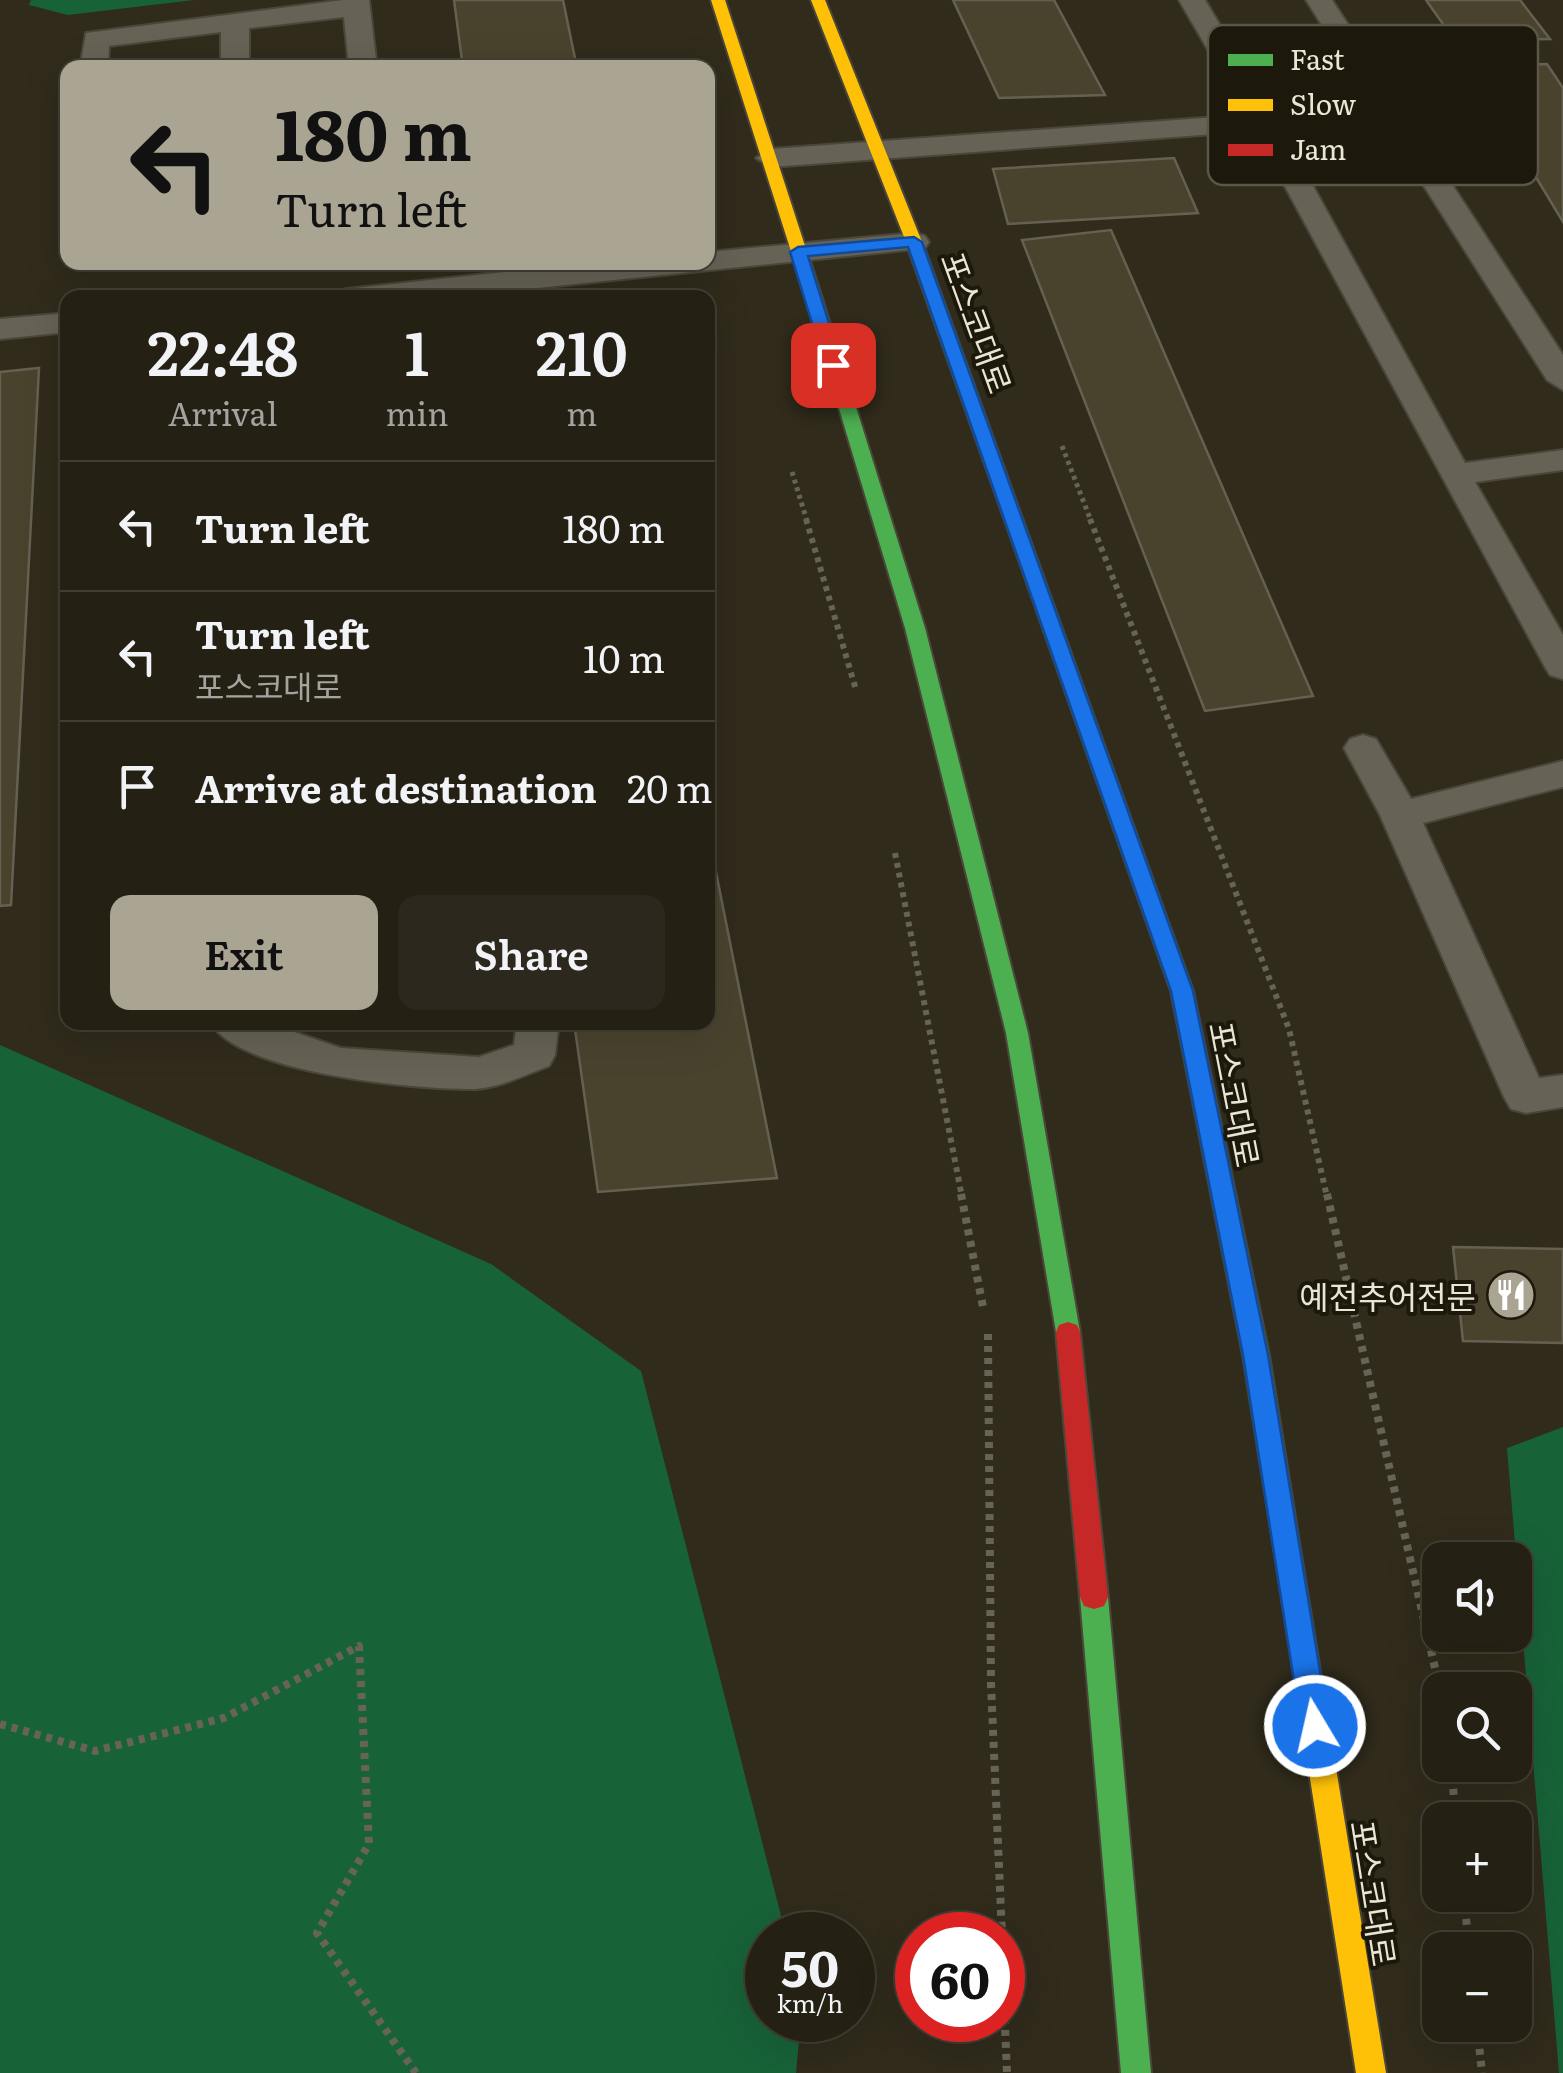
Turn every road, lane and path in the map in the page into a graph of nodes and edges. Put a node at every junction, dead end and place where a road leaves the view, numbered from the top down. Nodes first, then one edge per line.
1 (718, 0) edge
2 (818, 0) edge
3 (1192, 0) edge
4 (1320, 0) edge
5 (357, 4) edge
6 (235, 21) junction
7 (1336, 25) edge
8 (1208, 27) edge
9 (95, 60) edge
10 (235, 60) edge
11 (362, 60) edge
12 (1208, 126) edge
13 (875, 150) junction
14 (772, 158) junction
15 (1298, 185) edge
16 (1438, 185) edge
17 (914, 242) junction
18 (798, 252) junction
19 (715, 260) edge
20 (621, 270) edge
21 (446, 290) edge
22 (60, 323) edge
23 (0, 328) edge
24 (1563, 380) edge
25 (1061, 443) dead end
26 (787, 452) dead end
27 (1563, 460) edge
28 (1454, 476) junction
29 (1563, 666) edge
30 (858, 697) dead end
31 (1362, 748) dead end
32 (1563, 774) edge
33 (1400, 815) junction
34 (895, 850) dead end
35 (245, 1030) edge
36 (537, 1030) edge
37 (1563, 1092) edge
38 (1436, 1672) edge
39 (0, 1724) edge
40 (1001, 1912) edge
41 (1006, 2042) edge
42 (1479, 2042) edge
43 (416, 2073) edge
44 (1007, 2073) edge
45 (1136, 2073) edge
46 (1371, 2073) edge
47 (1482, 2073) edge

1 - 14 main road
2 - 13 main road, 포스코대로
3 - 8 lane
4 - 7 lane
5 - 6 lane
5 - 11 lane
6 - 9 lane
6 - 10 lane
12 - 13 lane
13 - 14 lane
13 - 17 main road, 포스코대로
14 - 18 main road
15 - 28 lane
16 - 24 lane
17 - 18 lane
17 - 46 main road, 포스코대로
18 - 19 lane
18 - 45 main road
20 - 21 lane
22 - 23 lane
25 - 38 path
26 - 30 path
27 - 28 lane
28 - 29 lane
31 - 33 lane
32 - 33 lane
33 - 37 lane
34 - 40 path
35 - 36 lane
39 - 43 path
41 - 44 path
42 - 47 path

